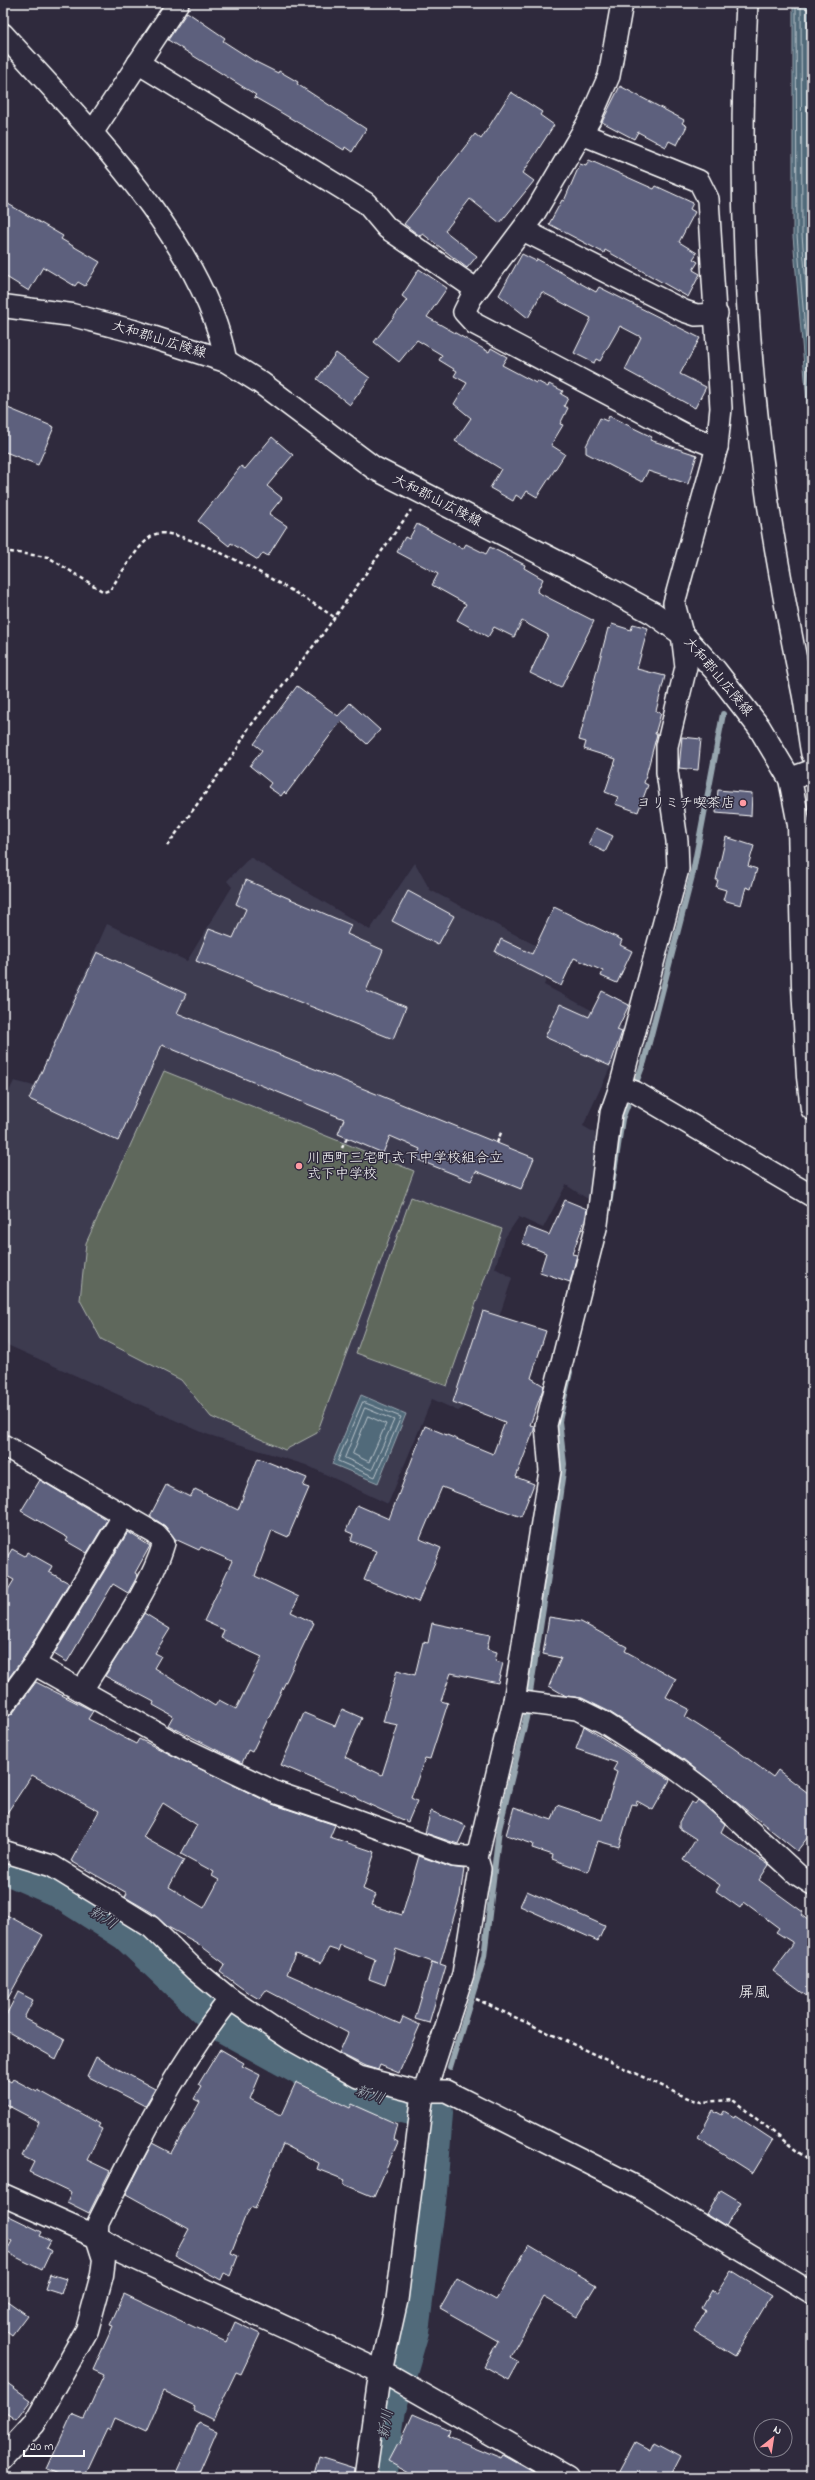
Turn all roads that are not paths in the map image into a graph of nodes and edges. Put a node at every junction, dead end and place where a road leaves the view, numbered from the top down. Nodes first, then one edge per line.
1 (178, 3) edge
2 (622, 3) edge
3 (747, 3) edge
4 (3, 34) edge
5 (138, 63) junction
6 (92, 133) junction
7 (582, 134) junction
8 (523, 230) junction
9 (477, 290) junction
10 (6, 303) edge
11 (717, 314) junction
12 (226, 361) junction
13 (717, 447) junction
14 (682, 634) junction
15 (812, 754) edge
16 (812, 771) edge
17 (790, 779) junction
18 (620, 1086) junction
19 (812, 1109) edge
20 (812, 1196) edge
21 (3, 1445) edge
22 (124, 1515) junction
23 (34, 1664) junction
24 (82, 1690) junction
25 (514, 1701) junction
26 (3, 1706) edge
27 (3, 1851) edge
28 (477, 1858) junction
29 (812, 1884) edge
30 (230, 1999) junction
31 (427, 2090) junction
32 (3, 2195) edge
33 (98, 2237) junction
34 (812, 2293) edge
35 (392, 2378) junction
36 (3, 2458) edge
37 (365, 2477) edge
38 (567, 2477) edge

1 - 5 street
2 - 7 street
3 - 15 street
4 - 6 street
5 - 6 street
5 - 9 street
6 - 12 street
7 - 8 street
7 - 11 street
8 - 9 street
8 - 11 street
9 - 13 street
10 - 12 main road, 大和郡山広陵線
11 - 13 street
12 - 14 main road, 大和郡山広陵線
13 - 14 street
14 - 17 main road, 大和郡山広陵線
14 - 18 street
16 - 17 main road
17 - 19 main road, 大和郡山広陵線
18 - 20 street
18 - 25 street
21 - 22 street
22 - 23 street
22 - 24 street
23 - 24 street
23 - 26 street
24 - 28 street
25 - 28 street
25 - 29 street
27 - 30 street
28 - 31 street
30 - 31 street
30 - 33 street
31 - 34 street
31 - 35 street
32 - 33 main road
33 - 35 main road
33 - 36 main road
35 - 37 street
35 - 38 main road

